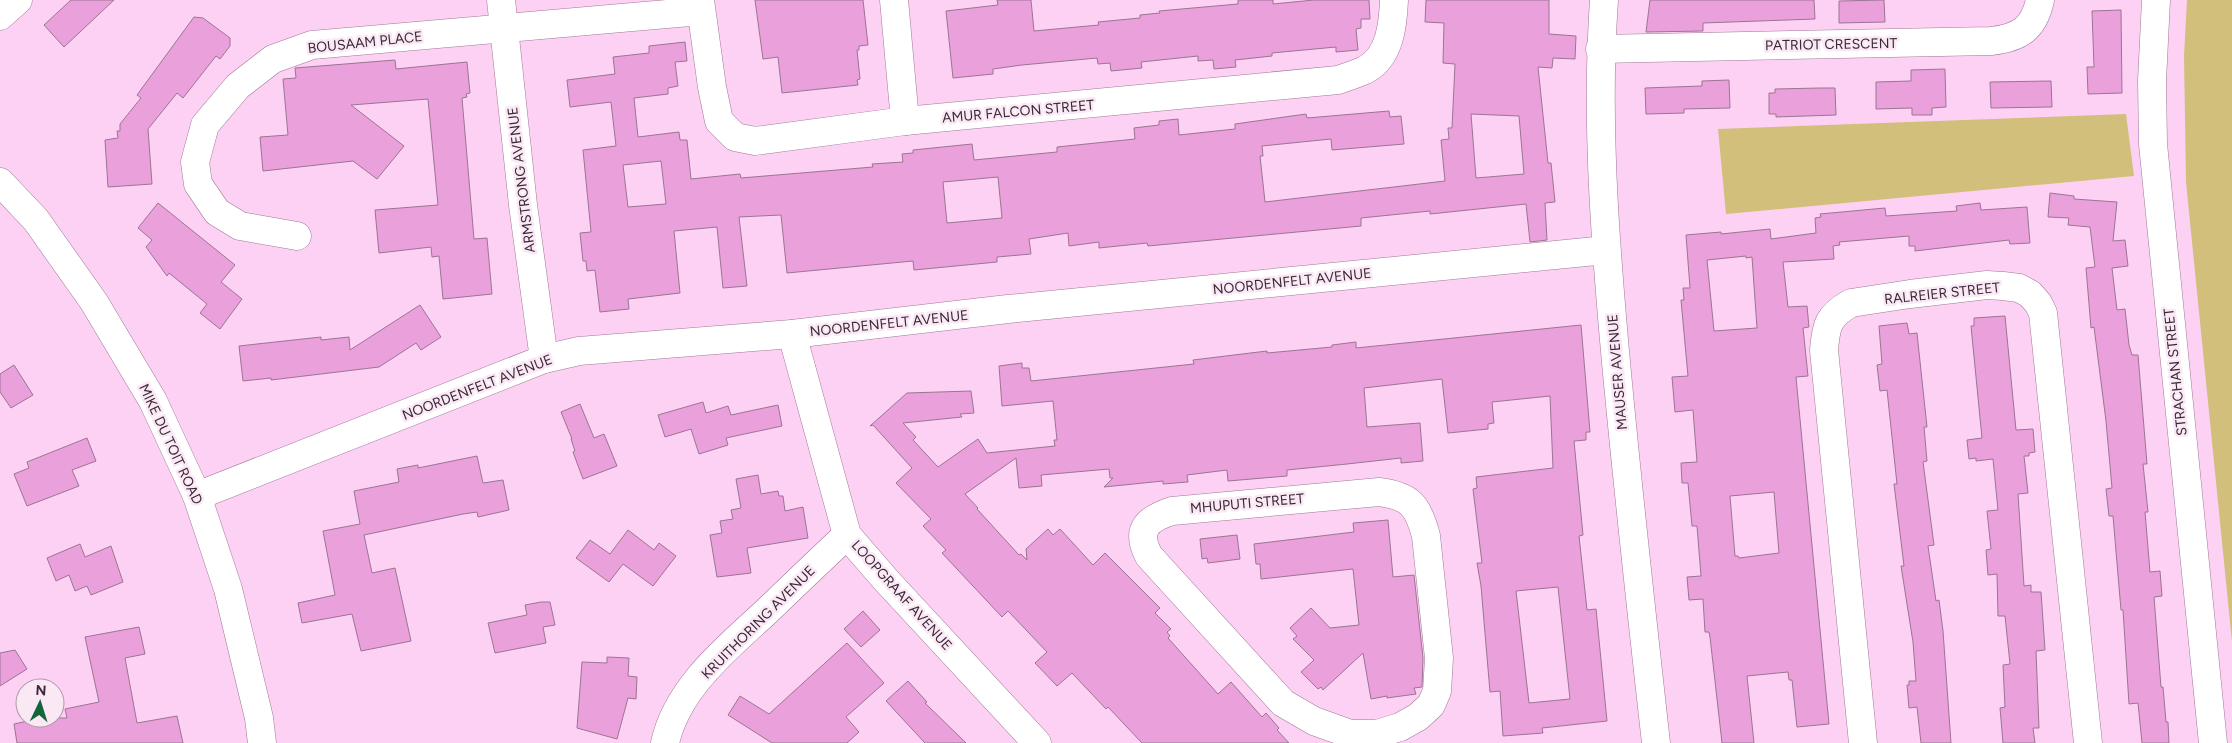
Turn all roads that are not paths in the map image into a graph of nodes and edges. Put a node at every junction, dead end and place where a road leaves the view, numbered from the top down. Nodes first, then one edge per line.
1 (18, 0) edge
2 (501, 0) edge
3 (894, 0) edge
4 (1394, 0) edge
5 (1604, 0) edge
6 (2040, 0) edge
7 (2156, 0) edge
8 (701, 6) edge
9 (0, 16) edge
10 (504, 29) junction
11 (1600, 49) junction
12 (904, 121) junction
13 (0, 182) edge
14 (297, 236) dead end
15 (1606, 250) junction
16 (792, 334) junction
17 (544, 359) junction
18 (197, 496) junction
19 (847, 535) junction
20 (1377, 739) edge
21 (262, 743) edge
22 (664, 743) edge
23 (1036, 743) edge
24 (1656, 743) edge
25 (1863, 743) edge
26 (2088, 743) edge
27 (2213, 743) edge

1 - 9 street
2 - 10 street, ARMSTRONG AVENUE
3 - 12 street
4 - 12 street, AMUR FALCON STREET
5 - 11 street, MAUSER AVENUE
6 - 11 street, PATRIOT CRESCENT
7 - 27 street, STRACHAN STREET
8 - 10 street, BOUSAAM PLACE
8 - 12 street, AMUR FALCON STREET
10 - 14 street, BOUSAAM PLACE
10 - 17 street, ARMSTRONG AVENUE
11 - 15 street, MAUSER AVENUE
13 - 18 street, MIKE DU TOIT ROAD
15 - 16 street, NOORDENFELT AVENUE
15 - 24 street, MAUSER AVENUE
16 - 17 street, NOORDENFELT AVENUE
16 - 19 street, LOOPGRAAF AVENUE
17 - 18 street, NOORDENFELT AVENUE
18 - 21 street, MIKE DU TOIT ROAD
19 - 22 street, KRUITHORING AVENUE
19 - 23 street, LOOPGRAAF AVENUE
20 - 20 street, MHUPUTI STREET
25 - 26 street, RALREIER STREET

